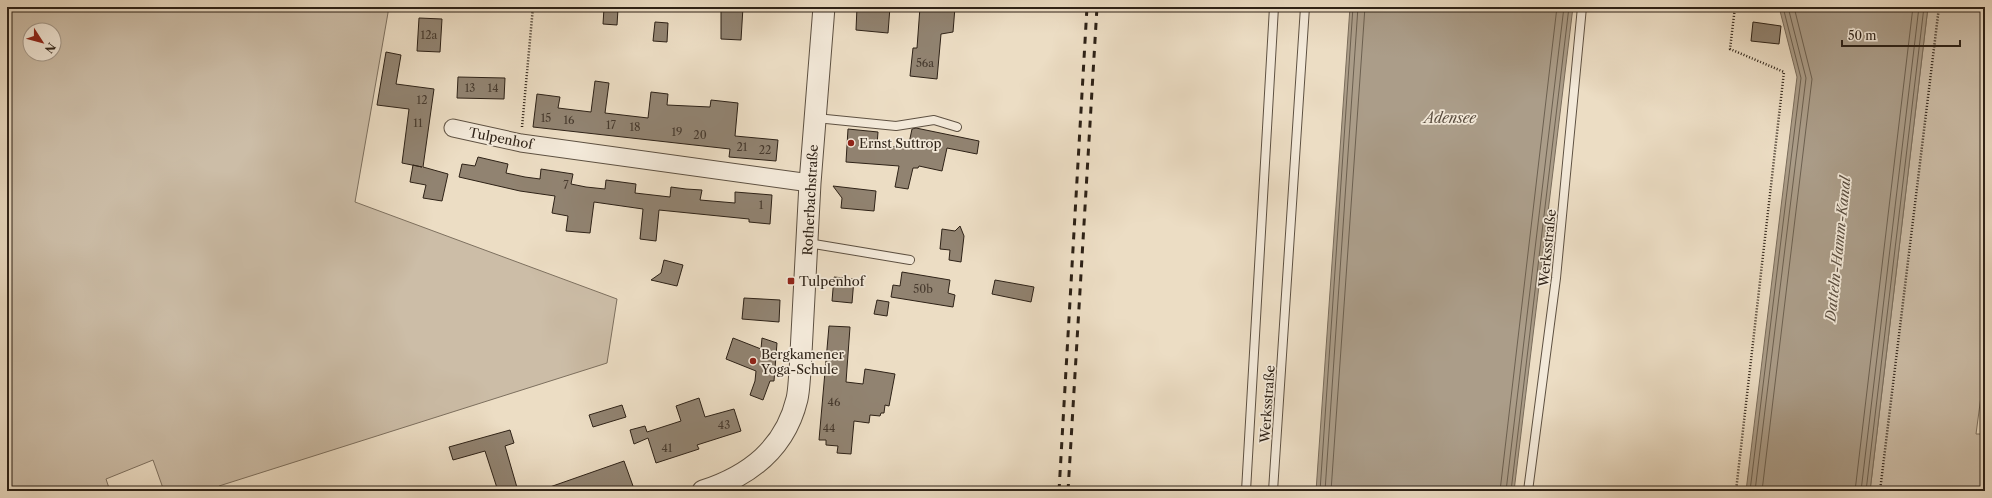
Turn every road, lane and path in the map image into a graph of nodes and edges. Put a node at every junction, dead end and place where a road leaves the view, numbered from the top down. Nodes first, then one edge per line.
1 (501, 7) edge
2 (824, 7) edge
3 (1274, 7) edge
4 (1305, 7) edge
5 (1582, 7) edge
6 (1735, 7) edge
7 (1939, 7) edge
8 (533, 9) edge
9 (815, 118) junction
10 (957, 126) dead end
11 (453, 128) dead end
12 (521, 143) junction
13 (810, 183) junction
14 (808, 243) junction
15 (910, 260) dead end
16 (703, 491) edge
17 (1246, 491) edge
18 (1273, 491) edge
19 (1528, 491) edge
20 (1736, 491) edge
21 (1880, 491) edge

1 - 8 path
2 - 9 street, Rotherbachstraße
3 - 17 lane
4 - 18 lane, Werksstraße
5 - 19 lane, Werksstraße
6 - 20 path
7 - 21 path
8 - 12 path
9 - 10 lane
9 - 13 street, Rotherbachstraße
11 - 12 street, Tulpenhof
12 - 13 street, Tulpenhof
13 - 14 street, Rotherbachstraße
14 - 15 lane
14 - 16 street, Rotherbachstraße

